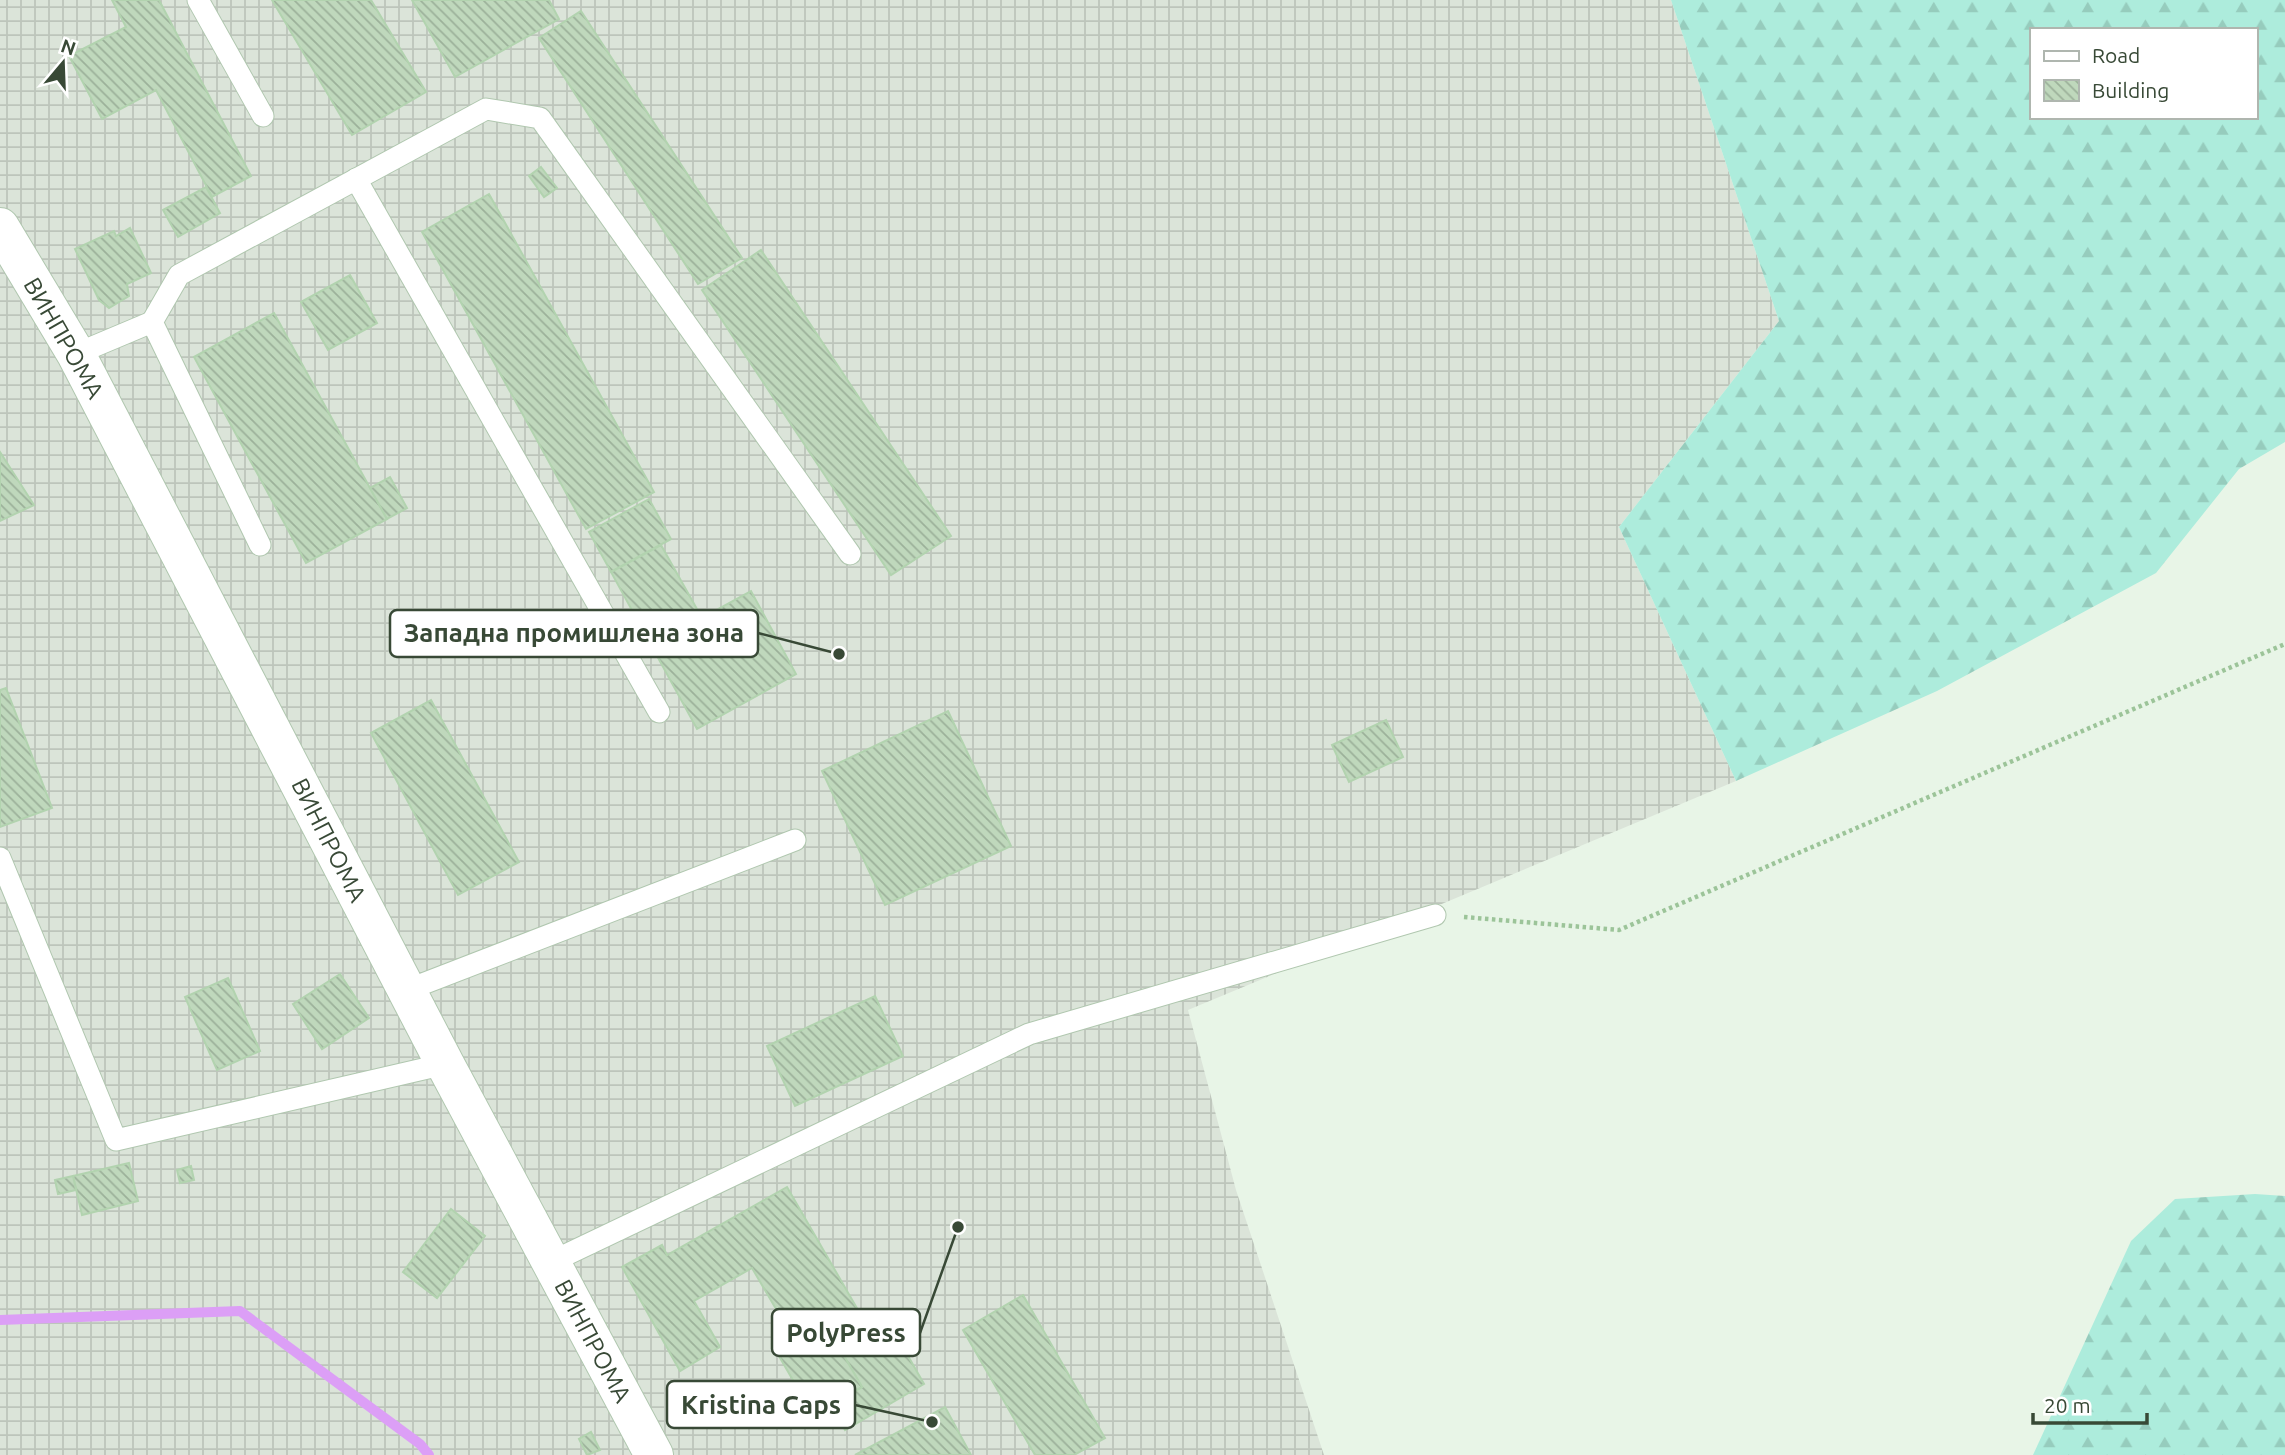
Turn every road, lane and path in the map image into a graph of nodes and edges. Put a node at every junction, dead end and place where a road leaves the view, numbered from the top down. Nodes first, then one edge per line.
1 (198, 0) edge
2 (263, 116) dead end
3 (356, 179) junction
4 (0, 227) edge
5 (152, 322) junction
6 (76, 354) junction
7 (260, 545) dead end
8 (850, 554) dead end
9 (2285, 644) edge
10 (659, 712) dead end
11 (795, 840) dead end
12 (0, 858) edge
13 (1435, 915) joint
14 (407, 990) junction
15 (445, 1064) junction
16 (551, 1262) junction
17 (654, 1455) edge

1 - 2 lane
3 - 5 lane
3 - 8 lane
3 - 10 lane
4 - 6 street, ВИНПРОМА
5 - 6 lane
5 - 7 lane
6 - 14 street, ВИНПРОМА
9 - 13 path
11 - 14 lane
12 - 15 lane
13 - 16 lane
14 - 15 street, ВИНПРОМА
15 - 16 street, ВИНПРОМА
16 - 17 street, ВИНПРОМА

